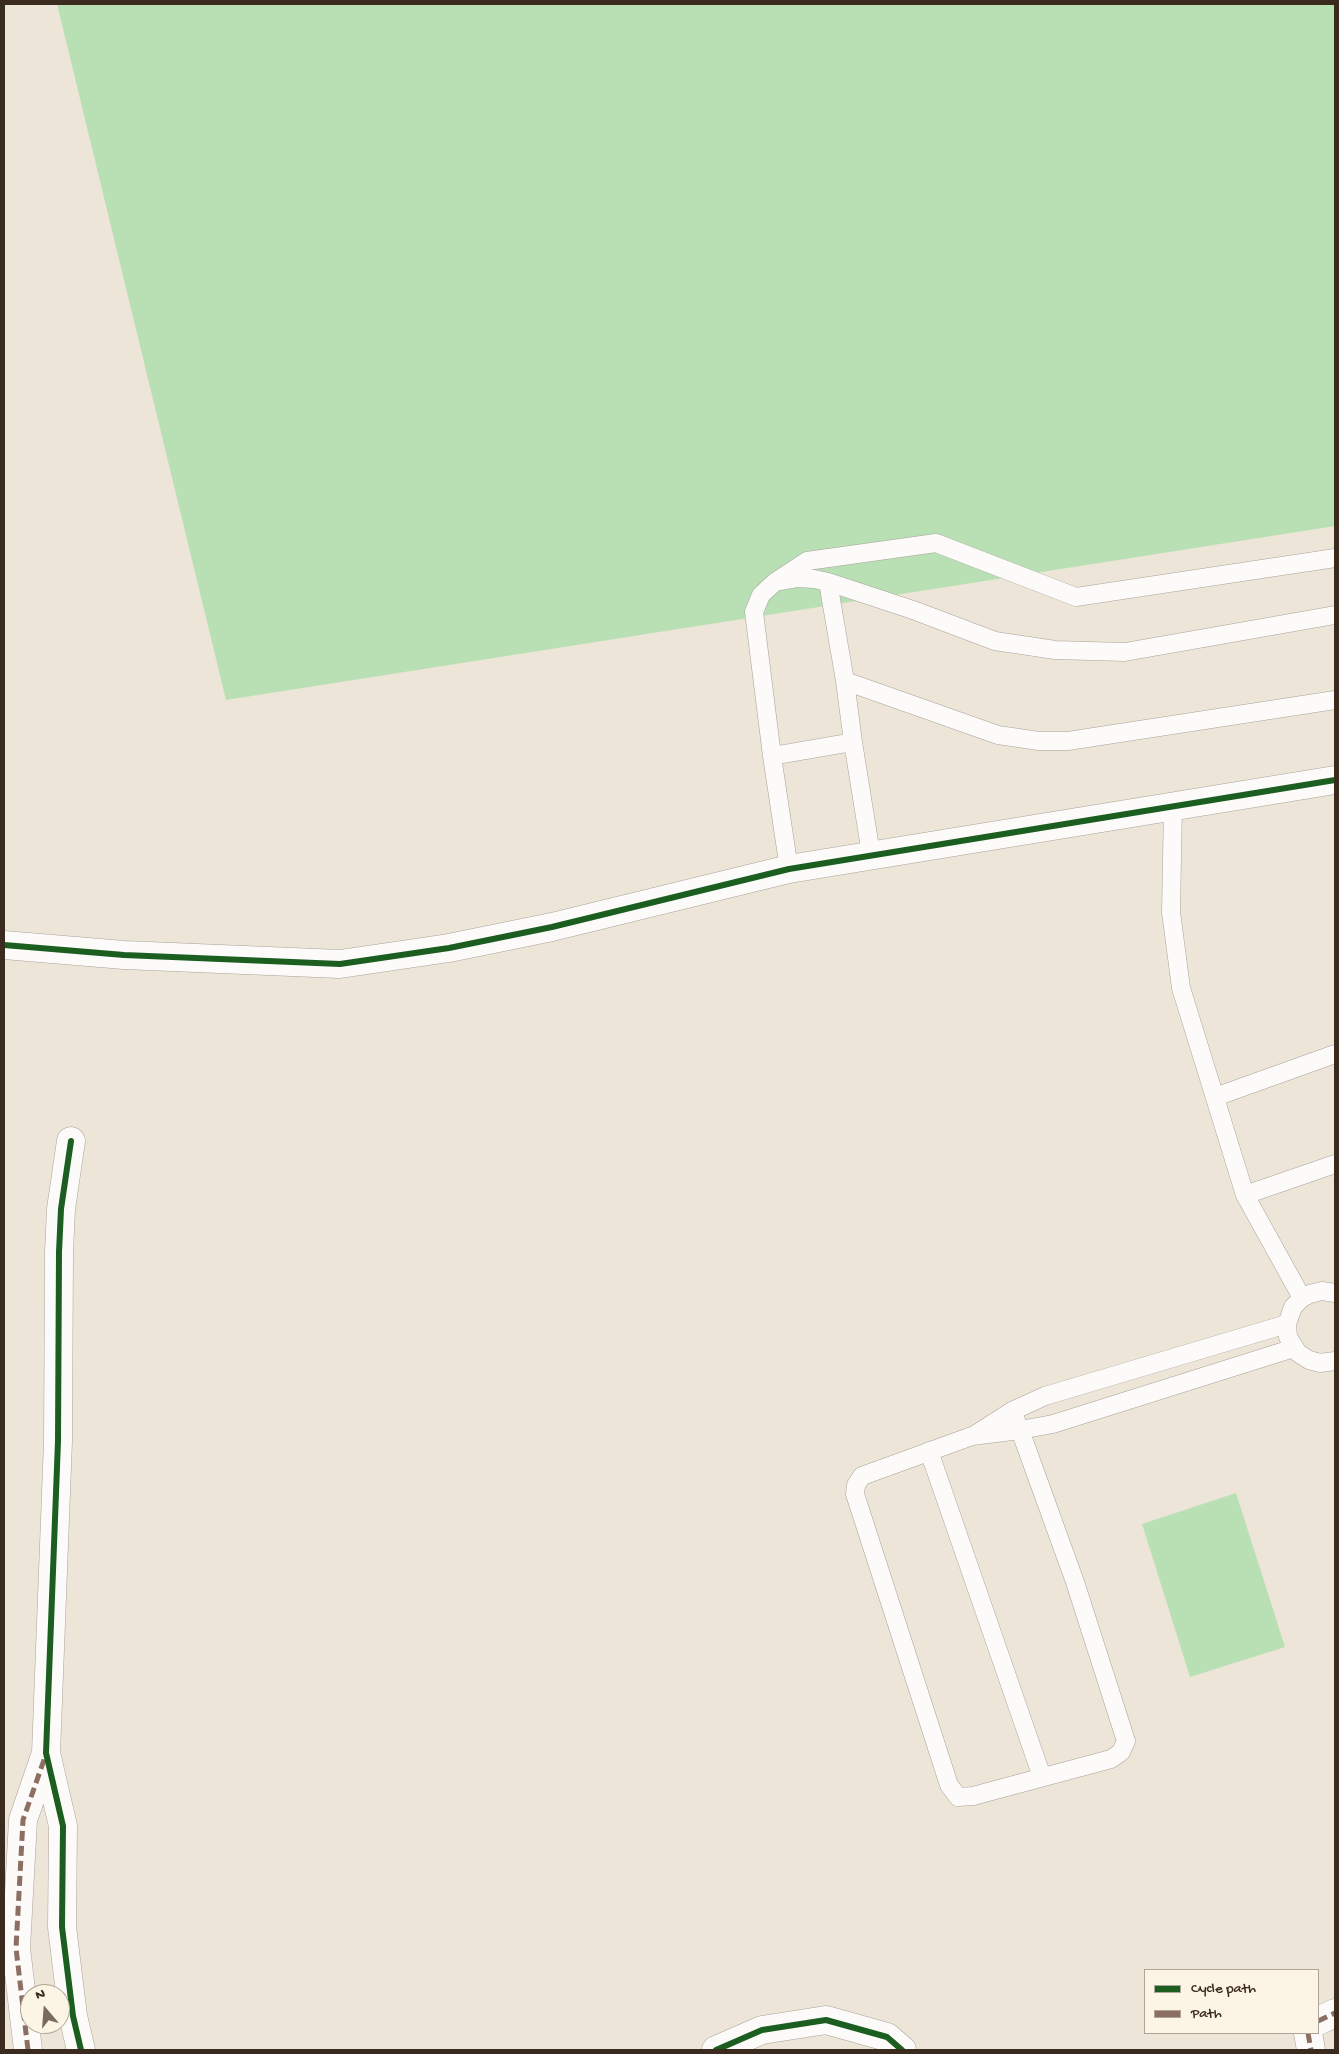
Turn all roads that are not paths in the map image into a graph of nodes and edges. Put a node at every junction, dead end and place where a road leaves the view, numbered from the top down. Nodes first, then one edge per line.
1 (1335, 558) edge
2 (775, 582) junction
3 (828, 582) junction
4 (1335, 615) edge
5 (845, 681) junction
6 (1335, 700) edge
7 (853, 742) junction
8 (772, 756) junction
9 (1335, 780) edge
10 (1173, 806) junction
11 (871, 854) junction
12 (789, 869) junction
13 (4, 945) edge
14 (1335, 1054) edge
15 (1215, 1097) junction
16 (71, 1141) dead end
17 (1335, 1164) edge
18 (1245, 1195) junction
19 (1335, 1293) edge
20 (1302, 1298) junction
21 (1287, 1324) junction
22 (1294, 1348) junction
23 (1335, 1361) edge
24 (1012, 1411) junction
25 (1020, 1430) junction
26 (972, 1436) junction
27 (929, 1451) junction
28 (46, 1753) junction
29 (1042, 1778) junction
30 (1335, 2013) edge
31 (1319, 2020) edge
32 (1308, 2034) edge
33 (28, 2050) edge
34 (81, 2050) edge
35 (716, 2050) edge
36 (902, 2050) edge
37 (1311, 2050) edge

1 - 2 lane
2 - 3 lane
2 - 8 lane
3 - 4 lane
3 - 5 lane
5 - 6 lane
5 - 7 lane
7 - 8 lane
7 - 11 lane
8 - 12 lane
9 - 10 street
10 - 11 street
10 - 15 lane
11 - 12 street
12 - 13 street
14 - 15 lane
15 - 18 lane
16 - 28 street
17 - 18 lane
18 - 20 lane
19 - 20 lane
20 - 21 lane
21 - 22 lane
21 - 24 lane
22 - 23 lane
22 - 25 lane
24 - 25 lane
24 - 26 lane
25 - 26 lane
25 - 29 lane
26 - 27 lane
27 - 29 lane
27 - 29 lane
28 - 33 street
28 - 34 street
30 - 31 street
32 - 37 street
35 - 36 street

